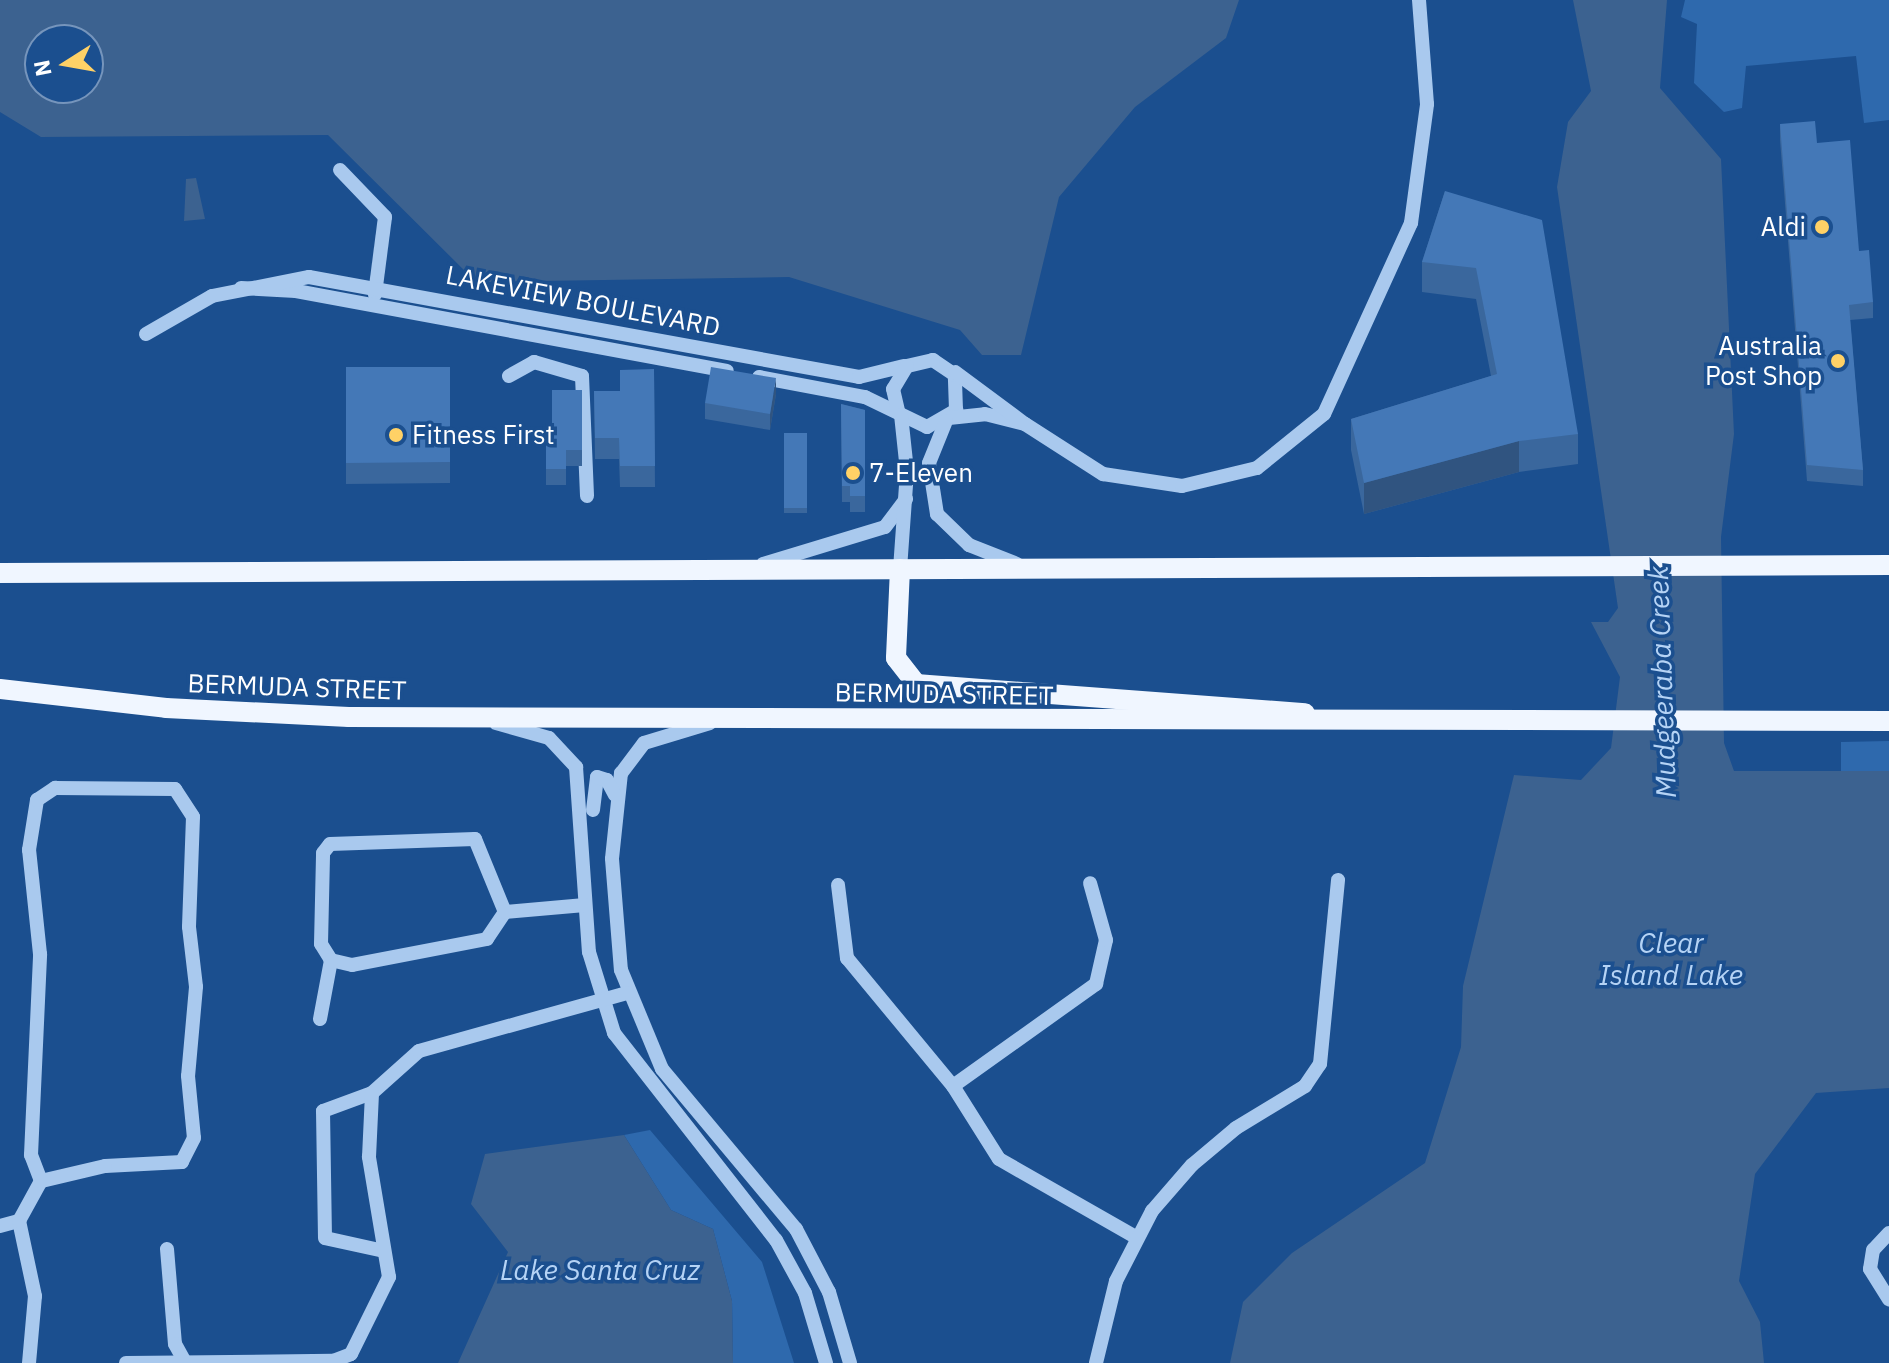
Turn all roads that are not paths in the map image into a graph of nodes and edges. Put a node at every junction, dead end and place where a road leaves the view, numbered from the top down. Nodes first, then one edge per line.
1 (1419, 0) edge
2 (340, 170) dead end
3 (375, 287) junction
4 (241, 288) junction
5 (373, 306) junction
6 (479, 306) junction
7 (475, 325) junction
8 (146, 334) dead end
9 (682, 344) junction
10 (916, 361) junction
11 (678, 362) junction
12 (948, 367) junction
13 (826, 371) junction
14 (509, 376) dead end
15 (804, 386) junction
16 (900, 413) junction
17 (948, 420) junction
18 (1025, 424) junction
19 (587, 496) dead end
20 (906, 499) junction
21 (1889, 565) edge
22 (1028, 567) junction
23 (900, 569) junction
24 (744, 570) junction
25 (0, 573) edge
26 (0, 689) edge
27 (729, 718) junction
28 (474, 719) junction
29 (1889, 721) edge
30 (1396, 725) junction
31 (616, 797) junction
32 (1338, 880) dead end
33 (1090, 883) dead end
34 (838, 885) dead end
35 (585, 886) junction
36 (585, 905) junction
37 (505, 912) junction
38 (331, 960) junction
39 (627, 993) junction
40 (601, 1002) junction
41 (320, 1019) dead end
42 (953, 1086) junction
43 (372, 1093) junction
44 (41, 1181) junction
45 (19, 1221) junction
46 (0, 1226) edge
47 (1889, 1233) edge
48 (1134, 1236) junction
49 (167, 1249) dead end
50 (384, 1251) junction
51 (1889, 1300) edge
52 (185, 1362) edge
53 (29, 1363) edge
54 (126, 1363) edge
55 (826, 1363) edge
56 (850, 1363) edge
57 (1096, 1363) edge

1 - 18 street
2 - 3 street
3 - 4 street, LAKEVIEW BOULEVARD
3 - 5 street
3 - 6 street, LAKEVIEW BOULEVARD
4 - 5 street, LAKEVIEW BOULEVARD
4 - 8 street, LAKEVIEW BOULEVARD
5 - 7 street, LAKEVIEW BOULEVARD
6 - 7 street
6 - 9 street, LAKEVIEW BOULEVARD
7 - 11 street, LAKEVIEW BOULEVARD
9 - 11 street
9 - 13 street, LAKEVIEW BOULEVARD
10 - 12 street
10 - 13 street, LAKEVIEW BOULEVARD
10 - 16 street
11 - 15 street, LAKEVIEW BOULEVARD
12 - 17 street
12 - 18 street
13 - 15 street
14 - 19 street
15 - 16 street, LAKEVIEW BOULEVARD
16 - 17 street
16 - 20 street
17 - 18 street
17 - 22 street
20 - 23 street
20 - 24 street
21 - 22 main road
22 - 23 main road
23 - 24 main road
23 - 30 main road
24 - 25 main road
26 - 28 main road, BERMUDA STREET
27 - 28 main road, BERMUDA STREET
27 - 30 main road, BERMUDA STREET
27 - 31 street
28 - 35 street
29 - 30 main road, BERMUDA STREET
31 - 35 street
31 - 39 street
32 - 48 street
33 - 42 street
34 - 42 street
35 - 36 street
36 - 37 street
36 - 40 street
37 - 38 street
37 - 38 street
38 - 41 street
39 - 40 street
39 - 56 street
40 - 43 street
40 - 55 street
42 - 48 street
43 - 50 street
43 - 50 street
44 - 44 street
44 - 45 street
45 - 46 street
45 - 53 street
47 - 51 street
48 - 57 street
49 - 52 street
50 - 52 street
52 - 54 street

